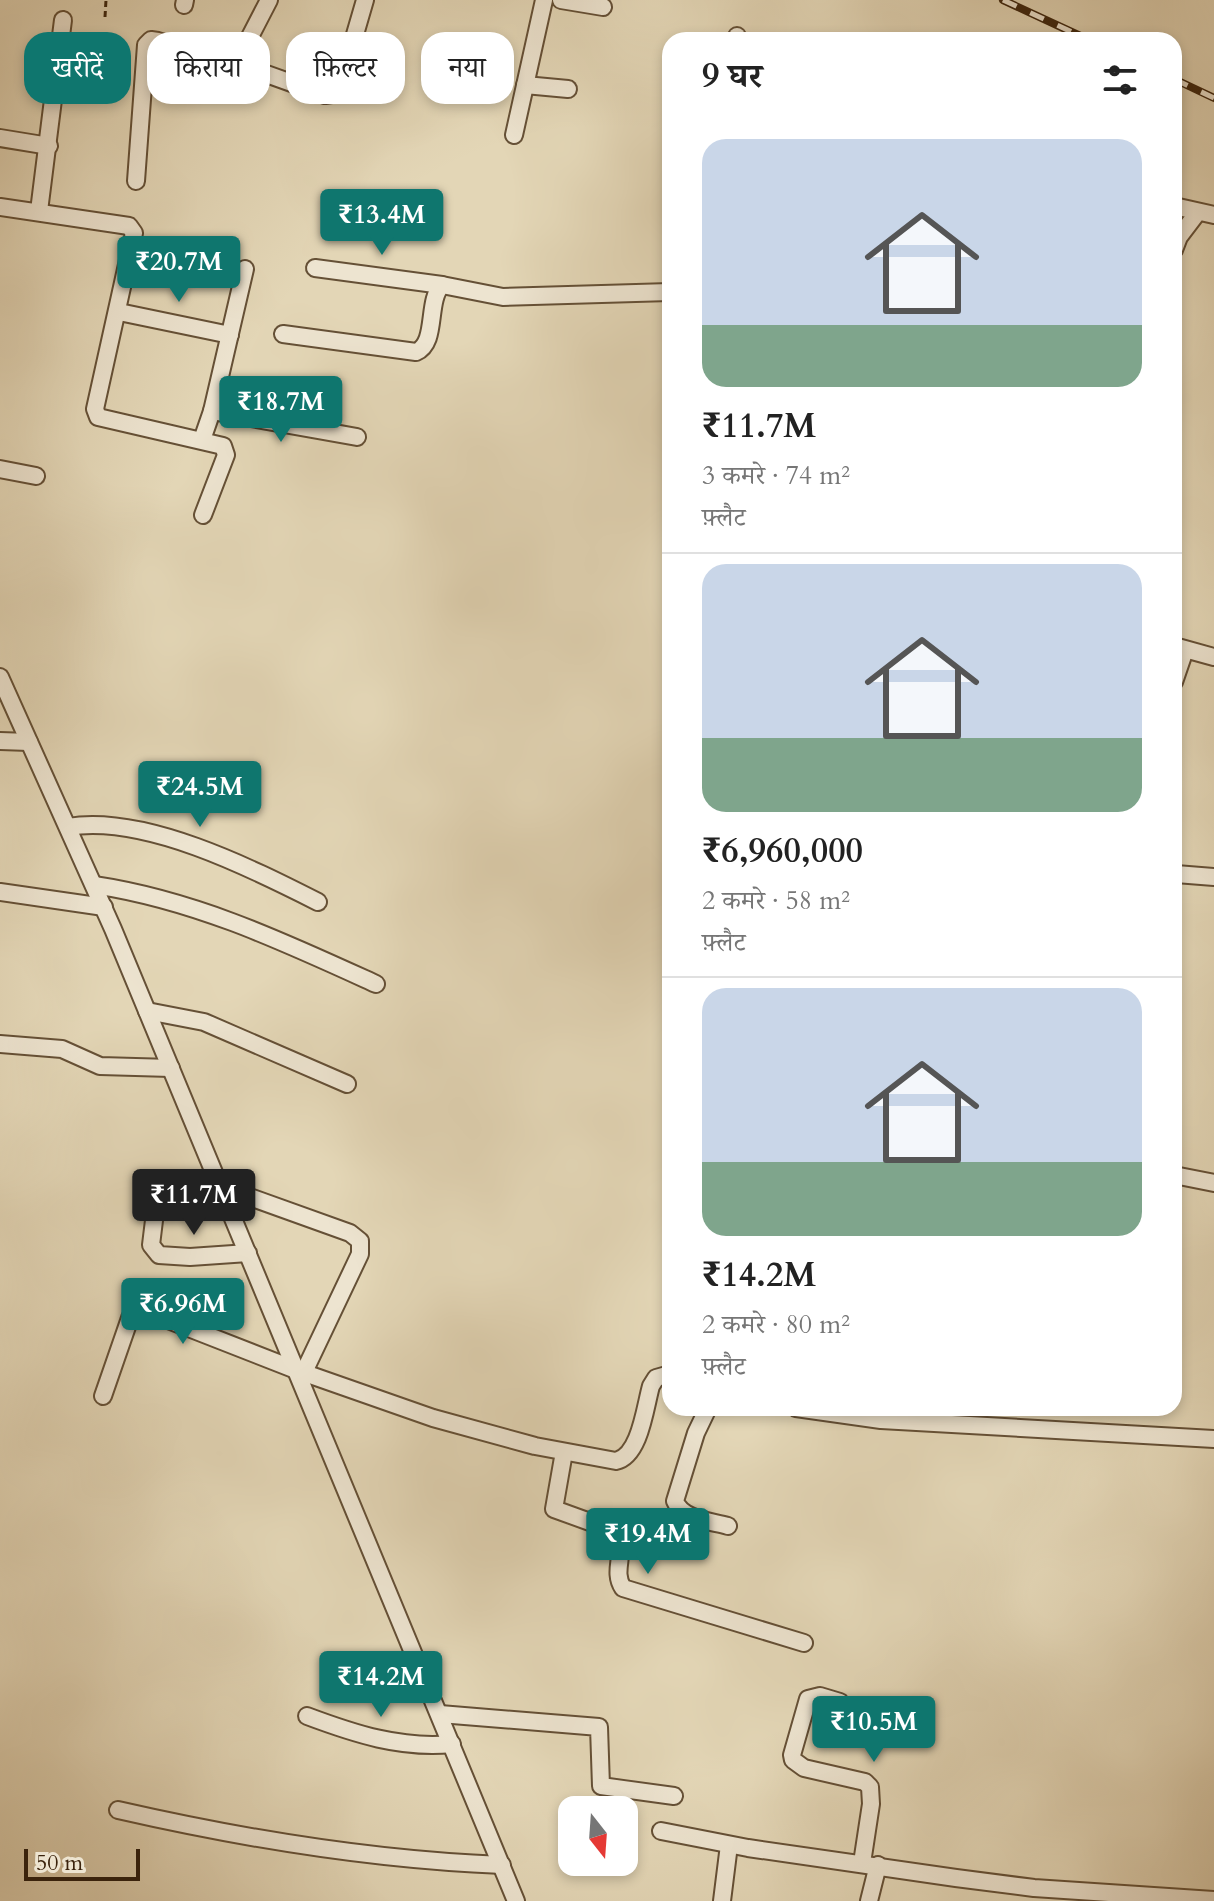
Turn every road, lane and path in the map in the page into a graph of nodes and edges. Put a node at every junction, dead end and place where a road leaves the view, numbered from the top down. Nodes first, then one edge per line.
1 (106, 0) edge
2 (269, 0) edge
3 (365, 0) edge
4 (544, 0) edge
5 (561, 0) edge
6 (603, 7) dead end
7 (105, 17) dead end
8 (63, 20) dead end
9 (252, 32) edge
10 (147, 44) edge
11 (270, 75) edge
12 (525, 85) junction
13 (568, 89) dead end
14 (514, 135) dead end
15 (0, 138) edge
16 (49, 146) junction
17 (136, 181) dead end
18 (0, 207) edge
19 (1182, 208) edge
20 (39, 211) junction
21 (1206, 214) edge
22 (1182, 234) edge
23 (315, 268) dead end
24 (245, 269) dead end
25 (442, 285) junction
26 (662, 292) edge
27 (119, 312) junction
28 (283, 334) dead end
29 (230, 335) junction
30 (212, 411) junction
31 (357, 437) dead end
32 (202, 440) junction
33 (0, 469) edge
34 (36, 476) dead end
35 (203, 515) dead end
36 (1182, 649) edge
37 (1214, 657) edge
38 (0, 679) edge
39 (0, 741) edge
40 (29, 742) junction
41 (68, 827) junction
42 (1182, 874) edge
43 (1214, 877) edge
44 (94, 885) junction
45 (0, 892) edge
46 (318, 902) dead end
47 (104, 907) junction
48 (376, 984) dead end
49 (147, 1011) junction
50 (0, 1044) edge
51 (171, 1068) junction
52 (347, 1084) dead end
53 (1182, 1177) edge
54 (1214, 1183) edge
55 (219, 1186) junction
56 (156, 1204) dead end
57 (248, 1253) junction
58 (300, 1371) junction
59 (662, 1376) edge
60 (103, 1396) dead end
61 (704, 1416) edge
62 (858, 1416) edge
63 (1214, 1439) edge
64 (564, 1452) junction
65 (728, 1526) dead end
66 (804, 1643) dead end
67 (840, 1702) dead end
68 (440, 1714) junction
69 (307, 1716) dead end
70 (452, 1744) junction
71 (674, 1796) dead end
72 (118, 1810) dead end
73 (661, 1831) dead end
74 (729, 1845) junction
75 (870, 1864) junction
76 (502, 1865) junction
77 (1187, 1900) edge
78 (1214, 1900) edge
79 (516, 1901) edge
80 (722, 1901) edge
81 (869, 1901) edge

1 - 7 path
2 - 9 street
3 - 11 street
4 - 12 street
5 - 6 street
8 - 16 street
10 - 17 street
12 - 13 street
12 - 14 street
15 - 16 street
16 - 20 street
18 - 20 street
19 - 21 street
20 - 27 street
21 - 22 street
23 - 25 street
24 - 29 street
25 - 26 street
25 - 28 street
27 - 29 street
27 - 32 street
29 - 30 street
30 - 31 street
30 - 32 street
32 - 35 street
33 - 34 street
36 - 37 street
38 - 40 street
39 - 40 street
40 - 41 street
41 - 44 street
41 - 46 street
42 - 43 street
44 - 47 street
44 - 48 street
45 - 47 street
47 - 49 street
49 - 51 street
49 - 52 street
50 - 51 street
51 - 55 street
53 - 54 street
55 - 57 street
55 - 58 street
56 - 57 street
57 - 58 street
58 - 60 street
58 - 64 street
58 - 68 street
59 - 64 street
61 - 65 street
62 - 63 street
64 - 66 street
67 - 75 street
68 - 70 street
68 - 71 street
69 - 70 street
70 - 76 street
72 - 76 street
73 - 74 street
74 - 75 street
74 - 80 street
75 - 77 street
75 - 81 street
76 - 79 street
77 - 78 street

